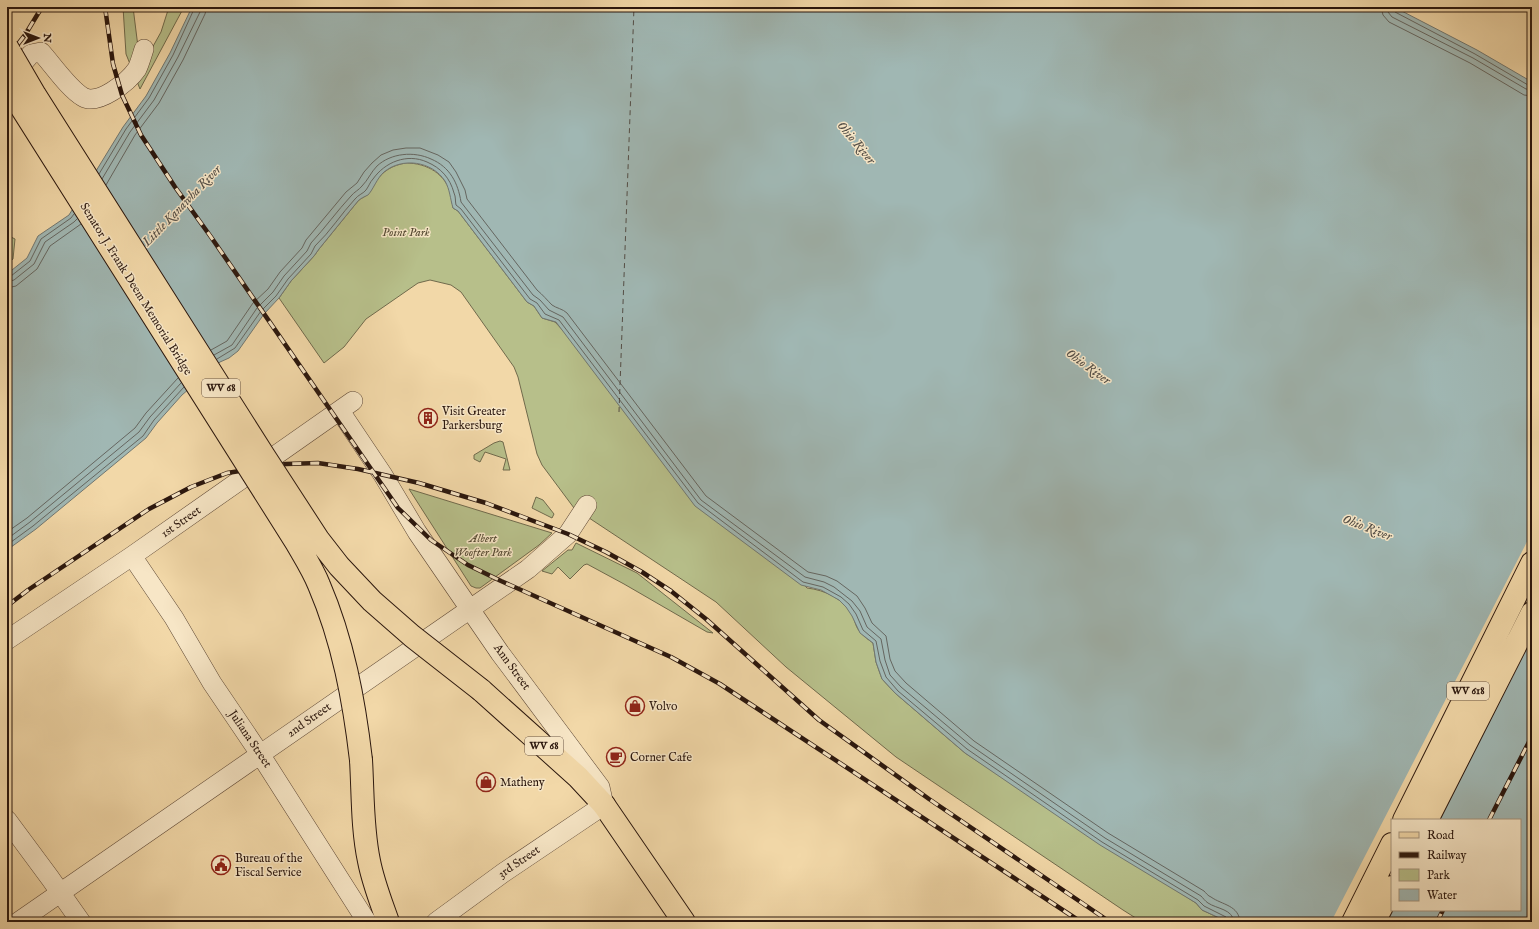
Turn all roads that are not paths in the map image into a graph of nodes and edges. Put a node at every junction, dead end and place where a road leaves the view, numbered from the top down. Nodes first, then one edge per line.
1 (7, 47) edge
2 (144, 49) dead end
3 (7, 84) edge
4 (346, 406) joint
5 (587, 505) dead end
6 (132, 556) junction
7 (1532, 563) edge
8 (471, 608) junction
9 (1532, 613) edge
10 (7, 640) edge
11 (260, 754) junction
12 (604, 805) junction
13 (1404, 819) edge
14 (1428, 819) edge
15 (7, 820) edge
16 (1391, 846) edge
17 (1391, 890) edge
18 (61, 892) junction
19 (18, 922) edge
20 (81, 922) edge
21 (367, 922) edge
22 (388, 922) edge
23 (436, 922) edge
24 (684, 922) edge
25 (1353, 922) edge
26 (1374, 922) edge

1 - 12 main road, Senator J. Frank Deem Memorial Bridge / WV 68, bridge
2 - 3 street
3 - 22 main road, Senator J. Frank Deem Memorial Bridge / WV 68, bridge
4 - 6 street, 1st Street
4 - 8 street, Ann Street
5 - 8 street, 2nd Street
6 - 10 street, 1st Street
6 - 11 street, Juliana Street
7 - 13 main road, WV 618
8 - 11 street, 2nd Street
8 - 12 street, Ann Street
9 - 14 main road, WV 618
11 - 18 street, 2nd Street
11 - 21 street, Juliana Street
12 - 23 street, 3rd Street
12 - 24 main road, Ann Street / WV 68
15 - 18 street
16 - 25 main road
17 - 26 main road
18 - 19 street, 2nd Street
18 - 20 street

